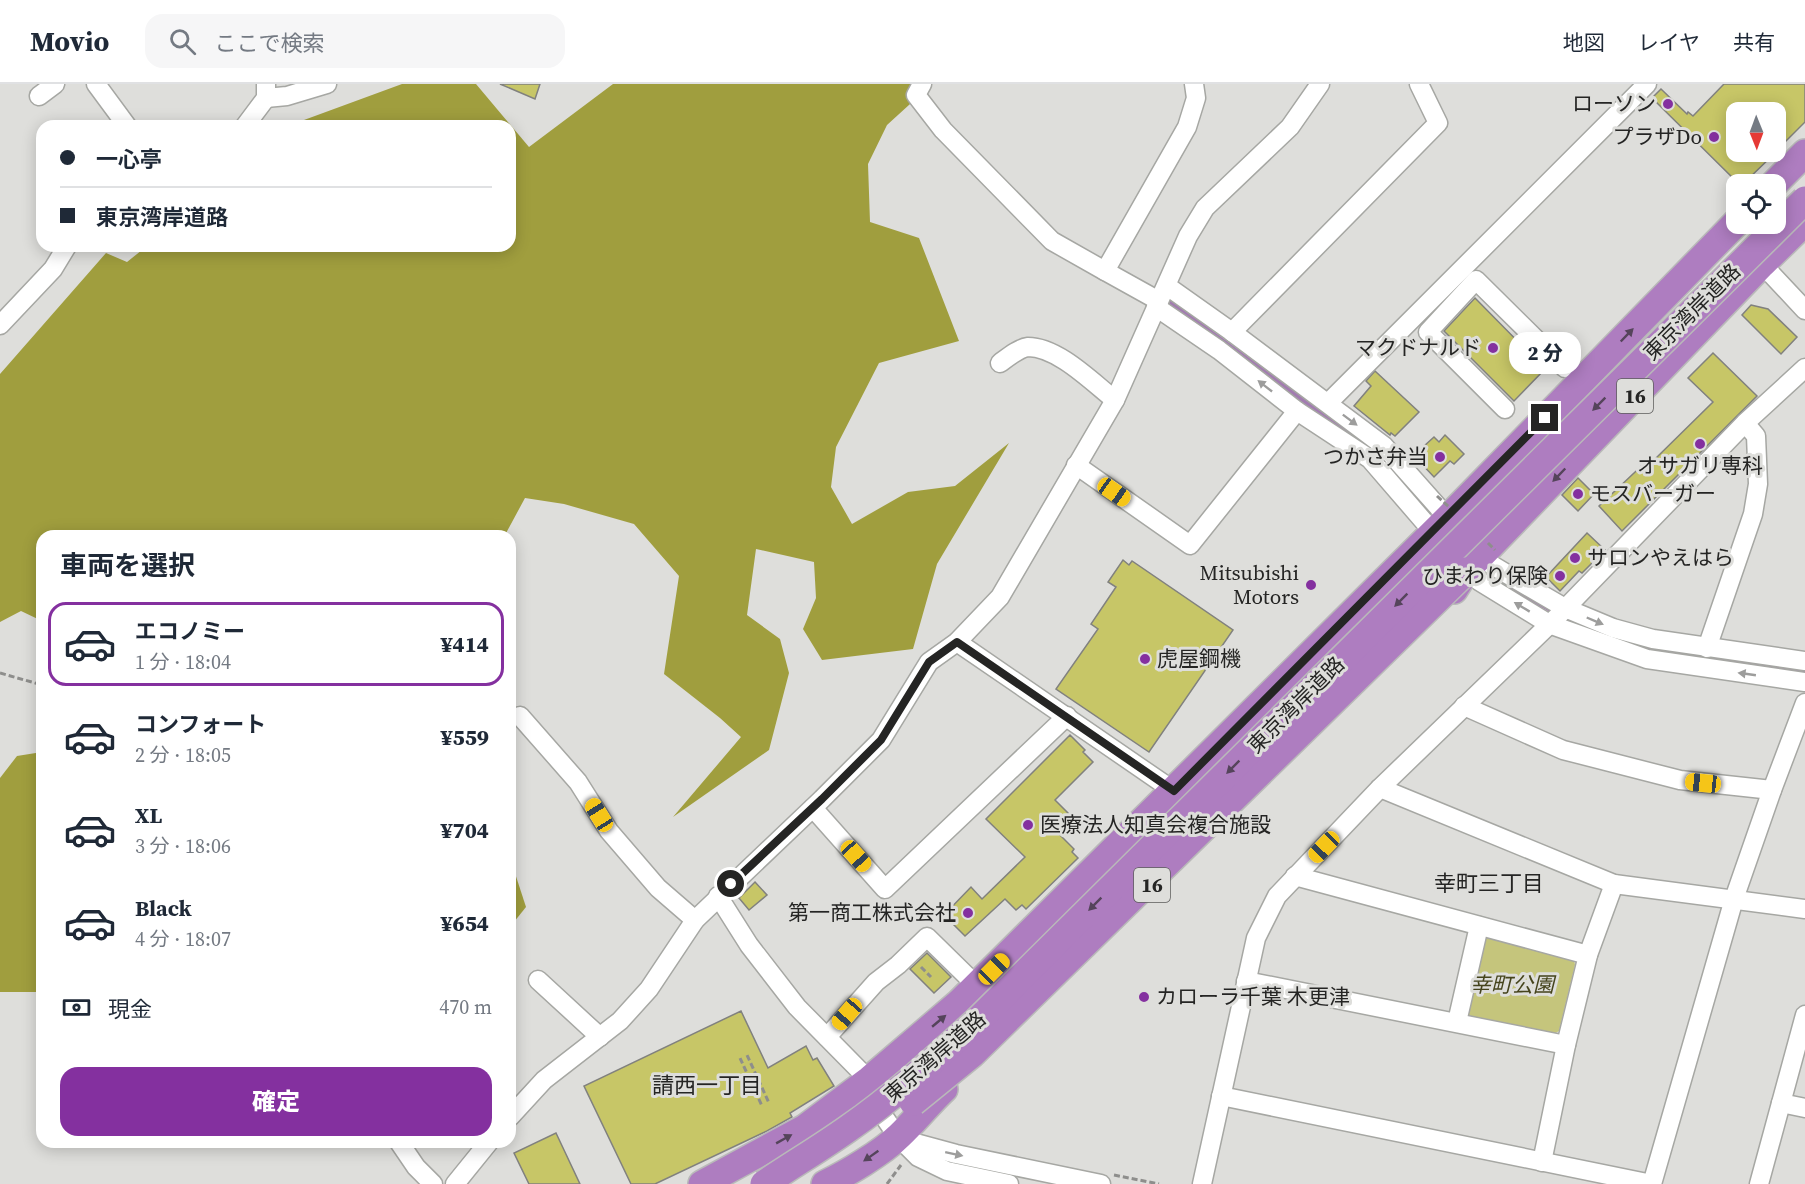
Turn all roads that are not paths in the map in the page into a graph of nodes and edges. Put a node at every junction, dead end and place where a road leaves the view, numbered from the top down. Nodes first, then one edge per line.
1 (55, 84) edge
2 (96, 84) edge
3 (327, 84) edge
4 (922, 84) edge
5 (1194, 84) edge
6 (1320, 84) edge
7 (1419, 84) edge
8 (1647, 84) edge
9 (266, 91) edge
10 (39, 96) dead end
11 (123, 120) edge
12 (249, 120) edge
13 (1805, 153) edge
14 (1784, 174) edge
15 (1805, 200) edge
16 (1805, 222) edge
17 (1726, 233) edge
18 (64, 252) edge
19 (1762, 264) junction
20 (1105, 272) junction
21 (1161, 298) junction
22 (1805, 310) edge
23 (0, 325) edge
24 (1232, 332) junction
25 (1000, 363) dead end
26 (1565, 368) dead end
27 (1805, 368) edge
28 (1115, 400) junction
29 (1328, 403) junction
30 (1505, 409) dead end
31 (1297, 411) junction
32 (1746, 423) junction
33 (1076, 465) junction
34 (1441, 525) junction
35 (1474, 563) junction
36 (1557, 615) junction
37 (957, 642) junction
38 (1707, 648) junction
39 (1805, 661) edge
40 (1805, 682) edge
41 (1805, 703) edge
42 (1464, 706) junction
43 (520, 716) dead end
44 (1067, 716) junction
45 (1380, 788) junction
46 (1772, 790) junction
47 (1174, 791) junction
48 (813, 808) junction
49 (1295, 876) junction
50 (1614, 884) junction
51 (718, 896) junction
52 (1734, 899) junction
53 (1805, 909) edge
54 (695, 920) junction
55 (1479, 926) junction
56 (1588, 955) junction
57 (538, 980) dead end
58 (1246, 981) junction
59 (977, 986) junction
60 (1805, 1015) edge
61 (1456, 1022) junction
62 (600, 1037) junction
63 (827, 1037) junction
64 (1566, 1045) junction
65 (869, 1080) junction
66 (1221, 1096) junction
67 (1782, 1103) junction
68 (1805, 1108) edge
69 (516, 1110) edge
70 (898, 1137) junction
71 (403, 1148) edge
72 (484, 1148) edge
73 (810, 1154) junction
74 (1542, 1162) junction
75 (1107, 1179) edge
76 (433, 1184) edge
77 (455, 1184) edge
78 (702, 1184) edge
79 (764, 1184) edge
80 (825, 1184) edge
81 (1009, 1184) edge
82 (1202, 1184) edge
83 (1759, 1184) edge

1 - 10 street
2 - 11 street
3 - 9 street
4 - 20 street
5 - 20 street
6 - 21 street
7 - 24 street
8 - 29 street
9 - 12 street
13 - 14 highway
15 -> 73 highway, 東京湾岸道路 / 16, bridge
16 - 19 highway, 16
34 -> 17 highway, 東京湾岸道路 / 16
18 - 23 street
19 - 22 street
19 -> 35 highway, 16
20 - 21 street
21 - 24 street
21 - 28 street
31 -> 21 street
24 - 29 street
25 - 28 street
26 - 30 street
27 - 32 street
28 - 33 street
29 -> 34 street
31 - 33 street
31 - 34 street
32 - 36 street
32 - 38 street
33 - 37 street
34 - 35 street
34 - 47 highway, 東京湾岸道路 / 16
35 - 36 street
35 - 70 highway, 16
35 - 73 highway, 16, bridge
36 -> 38 street
40 -> 36 street
36 - 42 street
37 - 44 street
37 - 48 street
38 - 39 street
41 - 46 street
42 - 45 street
42 - 46 street
43 - 54 street
44 - 47 street
44 - 48 street
45 - 49 street
45 - 50 street
46 - 52 street
47 - 59 highway, 東京湾岸道路 / 16
48 - 51 street
49 - 55 street
49 - 58 street
50 - 52 street
50 - 56 street
51 - 54 street
51 - 63 street
52 - 53 street
52 - 74 street
54 - 62 street
55 - 56 street
55 - 61 street
56 - 64 street
57 - 62 street
58 - 61 street
58 - 66 street
59 - 63 street
65 -> 59 highway, 東京湾岸道路 / 16
60 - 67 street
61 - 64 street
62 - 69 street
63 - 65 street
64 - 74 street
65 - 70 street
78 -> 65 highway, 東京湾岸道路 / 16
66 - 74 street
66 - 82 street
67 - 68 street
67 - 83 street
70 -> 75 street
70 -> 80 highway, 16
70 - 81 street
71 - 76 street
72 - 77 street
73 - 79 highway, 東京湾岸道路 / 16, bridge

